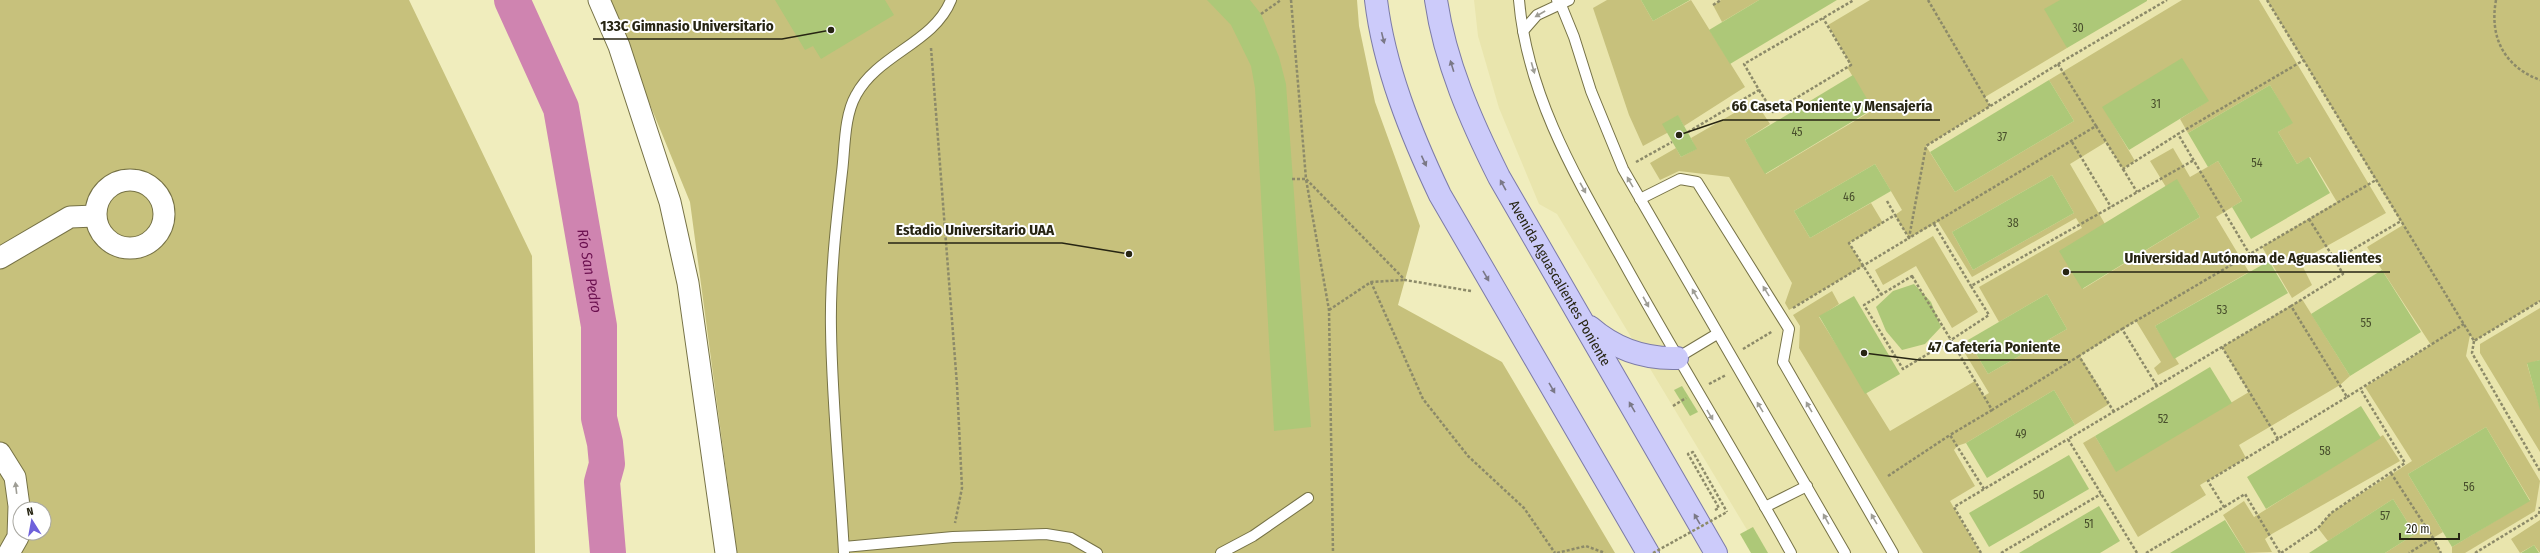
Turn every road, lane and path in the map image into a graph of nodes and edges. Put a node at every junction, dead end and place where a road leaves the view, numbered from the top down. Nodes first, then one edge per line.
1 (599, 0) edge
2 (951, 0) edge
3 (1281, 0) edge
4 (1292, 0) edge
5 (1376, 0) edge
6 (1436, 0) edge
7 (1519, 0) edge
8 (1721, 0) edge
9 (1854, 0) edge
10 (1928, 0) edge
11 (2167, 0) edge
12 (2267, 0) edge
13 (2496, 0) edge
14 (1563, 2) edge
15 (1713, 5) dead end
16 (1261, 14) dead end
17 (1823, 18) junction
18 (929, 29) junction
19 (1523, 31) junction
20 (2304, 60) junction
21 (2058, 64) junction
22 (2540, 80) edge
23 (1760, 90) junction
24 (1990, 106) junction
25 (2096, 126) junction
26 (1688, 132) dead end
27 (2178, 134) junction
28 (1672, 142) dead end
29 (2072, 142) junction
30 (2194, 160) junction
31 (1623, 169) junction
32 (2123, 169) junction
33 (1292, 179) dead end
34 (1306, 179) junction
35 (2376, 180) junction
36 (2137, 192) junction
37 (1640, 199) junction
38 (1887, 201) dead end
39 (2111, 207) junction
40 (1895, 215) junction
41 (95, 216) dead end
42 (2309, 219) junction
43 (2401, 221) junction
44 (1934, 224) junction
45 (1909, 238) junction
46 (2250, 255) junction
47 (0, 258) edge
48 (2334, 260) junction
49 (1863, 266) junction
50 (1405, 280) junction
51 (1371, 282) junction
52 (1971, 286) junction
53 (1881, 294) junction
54 (1498, 296) junction
55 (2540, 301) edge
56 (2291, 306) junction
57 (1329, 310) junction
58 (1781, 314) junction
59 (1582, 321) junction
60 (2464, 324) junction
61 (2122, 330) junction
62 (1717, 334) junction
63 (1952, 340) junction
64 (2474, 341) junction
65 (2222, 347) junction
66 (2079, 356) junction
67 (1676, 358) junction
68 (1737, 368) junction
69 (2157, 386) junction
70 (2361, 390) junction
71 (1697, 392) junction
72 (2347, 397) junction
73 (1673, 406) dead end
74 (1992, 410) junction
75 (2114, 412) junction
76 (1950, 435) junction
77 (2068, 439) junction
78 (2278, 439) junction
79 (0, 453) edge
80 (2540, 471) edge
81 (2391, 473) junction
82 (1888, 476) dead end
83 (1807, 486) junction
84 (1984, 489) junction
85 (2101, 494) junction
86 (1308, 498) dead end
87 (1766, 507) junction
88 (2224, 507) junction
89 (2540, 507) edge
90 (1718, 508) dead end
91 (953, 537) junction
92 (2433, 538) junction
93 (844, 550) edge
94 (9, 553) edge
95 (726, 553) edge
96 (1097, 553) edge
97 (1221, 553) edge
98 (1333, 553) edge
99 (1556, 553) edge
100 (1605, 553) edge
101 (1648, 553) edge
102 (1653, 553) edge
103 (1716, 553) edge
104 (1791, 553) edge
105 (1845, 553) edge
106 (1893, 553) edge
107 (1981, 553) edge
108 (2002, 553) edge
109 (2137, 553) edge
110 (2146, 553) edge
111 (2281, 553) edge
112 (2409, 553) edge
113 (2441, 553) edge
114 (2475, 553) edge

1 - 95 street
2 - 18 lane
3 - 16 path
4 - 34 path
5 -> 54 main road
59 -> 6 main road, Avenida Aguascalientes Poniente
7 - 19 lane
8 - 15 path
9 - 17 path
10 - 24 path
11 - 21 path
12 - 20 path
13 - 22 path
14 -> 19 lane
14 - 31 lane
17 - 23 path
17 - 23 path
18 - 91 path
18 - 93 lane
19 -> 67 lane
20 - 27 path
20 - 35 path
21 - 24 path
21 - 25 path
23 - 26 path
24 - 45 path
25 - 29 path
25 - 32 path
27 - 30 path
27 - 32 path
28 - 31 path
29 - 39 path
29 - 44 path
30 - 36 path
30 - 46 path
37 -> 31 lane
32 - 36 path
33 - 34 path
34 - 50 path
34 - 57 path
35 - 42 path
35 - 43 path
36 - 39 path
58 -> 37 lane
62 -> 37 lane
38 - 40 path
39 - 52 path
40 - 45 path
40 - 49 path
41 - 47 street
42 - 46 path
42 - 48 path
43 - 48 path
43 - 60 path
44 - 45 path
44 - 52 path
45 - 49 path
46 - 61 path
48 - 56 path
49 - 53 path
49 - 58 path
50 - 51 path
50 - 54 path
51 - 57 path
51 - 99 path
52 - 63 path
53 - 63 path
53 - 63 path
54 -> 101 main road
55 - 64 path
56 - 65 path
56 - 72 path
57 - 98 path
58 - 68 path
106 -> 58 lane
59 - 67 main road
103 -> 59 main road, Avenida Aguascalientes Poniente
60 - 64 path
60 - 70 path
61 - 66 path
61 - 69 path
62 - 67 lane
62 - 68 lane
63 - 74 path
64 - 80 path
65 - 69 path
65 - 78 path
66 - 74 path
66 - 75 path
67 - 71 lane
68 - 71 path
83 -> 68 lane
69 - 75 path
70 - 72 path
70 - 81 path
71 - 73 path
71 -> 87 lane
72 - 78 path
74 - 76 path
75 - 77 path
76 - 82 path
76 - 84 path
77 - 84 path
77 - 85 path
78 - 88 path
94 -> 79 street
81 - 92 path
81 - 111 path
83 - 87 lane
105 -> 83 lane
84 - 107 path
85 - 108 path
85 - 109 path
86 - 97 lane
87 - 104 lane
88 - 110 path
88 - 111 path
89 - 114 path
90 - 102 path, bridge
91 - 93 lane
91 - 96 lane
92 - 112 path
92 - 113 path
99 - 100 path

